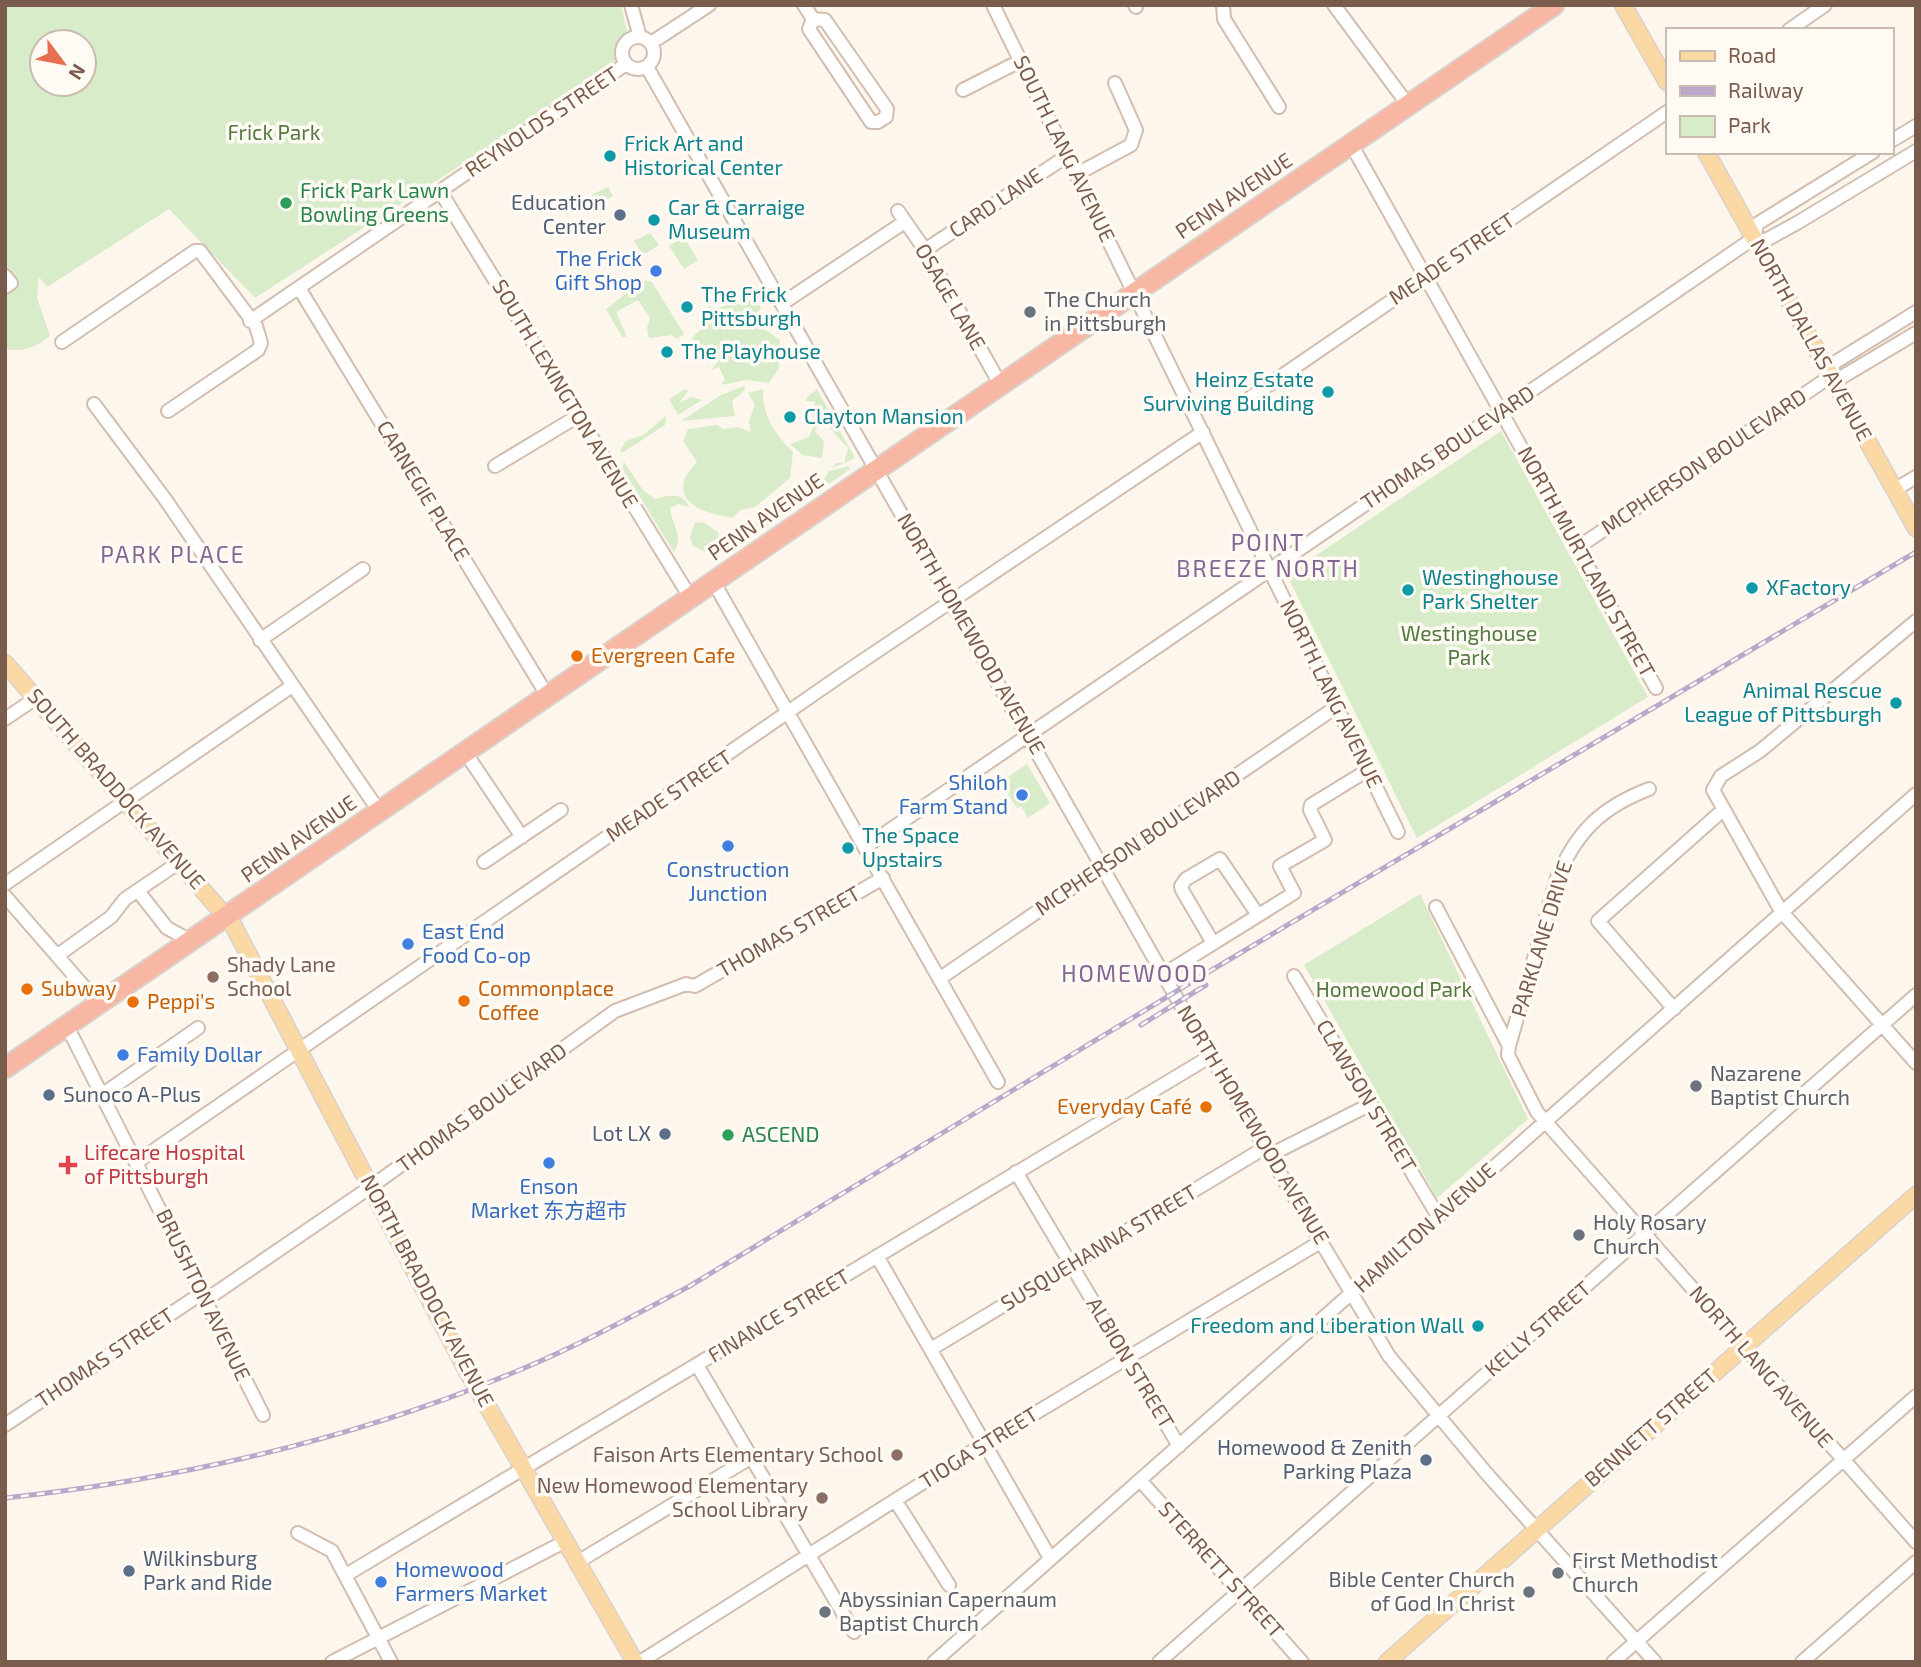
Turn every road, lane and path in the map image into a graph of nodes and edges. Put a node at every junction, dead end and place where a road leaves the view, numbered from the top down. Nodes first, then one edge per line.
1 (631, 5) edge
2 (709, 5) edge
3 (804, 5) edge
4 (993, 5) edge
5 (1223, 5) edge
6 (1334, 5) edge
7 (1554, 5) edge
8 (1623, 5) edge
9 (1825, 5) edge
10 (813, 19) junction
11 (1792, 28) edge
12 (645, 40) junction
13 (1020, 61) junction
14 (626, 64) junction
15 (648, 67) junction
16 (1666, 80) edge
17 (1115, 83) dead end
18 (963, 90) dead end
19 (1408, 105) junction
20 (1279, 107) dead end
21 (1666, 113) edge
22 (1916, 126) edge
23 (1893, 140) edge
24 (1351, 144) junction
25 (1916, 150) edge
26 (1707, 154) edge
27 (1870, 154) edge
28 (1067, 156) junction
29 (1077, 174) junction
30 (440, 191) junction
31 (1754, 238) junction
32 (925, 250) junction
33 (1426, 276) junction
34 (299, 288) junction
35 (1135, 292) junction
36 (783, 303) junction
37 (1916, 312) edge
38 (250, 321) junction
39 (1916, 333) edge
40 (62, 342) dead end
41 (1831, 376) junction
42 (1000, 384) junction
43 (94, 404) dead end
44 (1238, 406) dead end
45 (168, 411) dead end
46 (1501, 411) junction
47 (578, 416) junction
48 (1203, 432) junction
49 (495, 466) dead end
50 (876, 469) junction
51 (1916, 477) edge
52 (1894, 490) junction
53 (1916, 528) edge
54 (1577, 548) junction
55 (363, 569) dead end
56 (1271, 569) junction
57 (713, 581) junction
58 (690, 597) junction
59 (952, 601) junction
60 (1916, 621) edge
61 (260, 640) junction
62 (5, 663) edge
63 (292, 686) junction
64 (1656, 688) dead end
65 (547, 695) junction
66 (36, 698) junction
67 (1336, 707) junction
68 (788, 714) junction
69 (5, 719) edge
70 (1028, 735) junction
71 (465, 752) junction
72 (1367, 770) junction
73 (1649, 789) dead end
74 (1916, 794) edge
75 (126, 800) junction
76 (561, 810) dead end
77 (1723, 810) junction
78 (379, 811) junction
79 (1398, 832) dead end
80 (523, 837) junction
81 (865, 847) junction
82 (484, 862) dead end
83 (178, 863) junction
84 (1104, 867) junction
85 (883, 878) junction
86 (5, 884) edge
87 (138, 891) junction
88 (5, 896) edge
89 (1436, 907) dead end
90 (1781, 911) junction
91 (1258, 915) junction
92 (227, 916) junction
93 (167, 928) junction
94 (191, 941) junction
95 (1213, 943) junction
96 (167, 957) junction
97 (61, 958) junction
98 (1164, 974) junction
99 (1294, 976) dead end
100 (939, 979) junction
101 (695, 986) joint
102 (1916, 995) edge
103 (99, 1004) junction
104 (1674, 1009) junction
105 (1882, 1024) junction
106 (67, 1026) junction
107 (198, 1028) dead end
108 (1509, 1046) junction
109 (300, 1050) junction
110 (1211, 1056) junction
111 (1916, 1063) edge
112 (5, 1068) edge
113 (998, 1082) dead end
114 (103, 1094) junction
115 (1371, 1104) junction
116 (1544, 1122) junction
117 (1268, 1151) junction
118 (137, 1163) junction
119 (1016, 1172) junction
120 (372, 1186) junction
121 (1916, 1195) edge
122 (1438, 1216) junction
123 (1644, 1235) junction
124 (1322, 1241) junction
125 (877, 1256) junction
126 (1072, 1265) junction
127 (1352, 1292) junction
128 (207, 1299) junction
129 (1744, 1346) junction
130 (931, 1349) junction
131 (1127, 1358) junction
132 (697, 1366) junction
133 (1916, 1396) edge
134 (262, 1415) dead end
135 (1438, 1416) junction
136 (5, 1425) edge
137 (984, 1444) junction
138 (1179, 1446) junction
139 (750, 1458) junction
140 (1843, 1460) junction
141 (522, 1470) junction
142 (1140, 1480) junction
143 (895, 1500) junction
144 (1537, 1530) junction
145 (298, 1533) dead end
146 (564, 1542) junction
147 (1916, 1542) edge
148 (808, 1556) junction
149 (1051, 1558) junction
150 (1916, 1562) edge
151 (576, 1563) junction
152 (346, 1575) junction
153 (949, 1585) dead end
154 (1240, 1591) junction
155 (854, 1632) dead end
156 (379, 1638) junction
157 (1637, 1641) junction
158 (332, 1662) edge
159 (391, 1662) edge
160 (637, 1662) edge
161 (934, 1662) edge
162 (1159, 1662) edge
163 (1302, 1662) edge
164 (1387, 1662) edge
165 (1614, 1662) edge
166 (1655, 1662) edge
167 (1802, 1662) edge

1 - 12 street
2 - 12 street
3 - 10 street
4 - 13 street, SOUTH LANG AVENUE
5 - 20 street
6 - 19 street
7 - 19 highway, PENN AVENUE
8 - 16 main road
9 - 11 street
10 - 10 street
12 - 14 street
12 - 15 street
13 - 18 street
13 - 28 street, SOUTH LANG AVENUE
14 - 15 street
14 - 30 street, REYNOLDS STREET
15 - 36 street, NORTH HOMEWOOD AVENUE
17 - 29 street
19 - 24 highway, PENN AVENUE
21 - 33 street, MEADE STREET
22 - 23 street
24 - 33 street, NORTH MURTLAND STREET
24 - 35 highway, PENN AVENUE
25 - 31 street, THOMAS BOULEVARD
26 - 31 main road, NORTH DALLAS AVENUE
27 - 31 street, THOMAS BOULEVARD
28 - 29 street, SOUTH LANG AVENUE
28 - 32 street, CARD LANE
29 - 35 street, SOUTH LANG AVENUE
30 - 34 street, REYNOLDS STREET
30 - 47 street, SOUTH LEXINGTON AVENUE
31 - 41 main road, NORTH DALLAS AVENUE
31 - 46 street, THOMAS BOULEVARD
32 - 36 street, OSAGE LANE
32 - 42 street, OSAGE LANE
33 - 44 street, MEADE STREET
33 - 46 street, NORTH MURTLAND STREET
34 - 38 street, REYNOLDS STREET
34 - 65 street, CARNEGIE PLACE
35 - 42 highway, PENN AVENUE
35 - 48 street, NORTH LANG AVENUE
36 - 50 street, NORTH HOMEWOOD AVENUE
37 - 41 street, MCPHERSON BOULEVARD
38 - 40 street
38 - 45 street
39 - 41 street, MCPHERSON BOULEVARD
41 - 52 main road, NORTH DALLAS AVENUE
41 - 54 street, MCPHERSON BOULEVARD
42 - 50 highway, PENN AVENUE
43 - 61 street
46 - 54 street, NORTH MURTLAND STREET
46 - 56 street, THOMAS BOULEVARD
47 - 49 street
47 - 58 street, SOUTH LEXINGTON AVENUE
48 - 56 street, NORTH LANG AVENUE
48 - 59 street, MEADE STREET
50 - 57 highway, PENN AVENUE
50 - 59 street, NORTH HOMEWOOD AVENUE
51 - 52 street
52 - 53 main road, NORTH DALLAS AVENUE
54 - 64 street, NORTH MURTLAND STREET
55 - 61 street
56 - 67 street, NORTH LANG AVENUE
56 - 70 street, THOMAS BOULEVARD
57 - 58 highway, PENN AVENUE
57 - 68 street
58 - 65 highway, PENN AVENUE
59 - 68 street, MEADE STREET
59 - 70 street, NORTH HOMEWOOD AVENUE
60 - 77 street
61 - 63 street
62 - 66 main road, SOUTH BRADDOCK AVENUE
63 - 75 street
63 - 78 street
65 - 71 highway, PENN AVENUE
66 - 69 street
66 - 75 main road, SOUTH BRADDOCK AVENUE
67 - 72 street, NORTH LANG AVENUE
67 - 84 street, MCPHERSON BOULEVARD
68 - 81 street
68 - 109 street, MEADE STREET
70 - 81 street, THOMAS BOULEVARD
70 - 84 street, NORTH HOMEWOOD AVENUE
71 - 78 highway, PENN AVENUE
71 - 80 street
72 - 79 street, NORTH LANG AVENUE
72 - 91 street
73 - 108 street, PARKLANE DRIVE
74 - 90 street, HAMILTON AVENUE
75 - 83 main road, SOUTH BRADDOCK AVENUE
75 - 86 street
76 - 80 street
77 - 90 street
77 - 104 street
78 - 92 highway, PENN AVENUE
80 - 82 street
81 - 85 street
83 - 87 street
83 - 92 main road, SOUTH BRADDOCK AVENUE
84 - 98 street, NORTH HOMEWOOD AVENUE
84 - 100 street, MCPHERSON BOULEVARD
85 - 100 street
85 - 101 street, THOMAS STREET
87 - 93 street
87 - 97 street
88 - 97 street
89 - 108 street, NORTH LANG AVENUE
90 - 104 street, HAMILTON AVENUE
90 - 105 street
91 - 95 street
91 - 95 street
92 - 94 highway, PENN AVENUE
92 - 109 main road, NORTH BRADDOCK AVENUE
93 - 94 street
93 - 96 street
94 - 96 highway, PENN AVENUE
95 - 98 street
96 - 103 highway, PENN AVENUE
97 - 103 street
98 - 110 street, NORTH HOMEWOOD AVENUE
99 - 115 street, CLAWSON STREET
100 - 113 street
101 - 120 street, THOMAS BOULEVARD
102 - 105 street, KELLY STREET
103 - 106 highway, PENN AVENUE
104 - 116 street, HAMILTON AVENUE
105 - 111 street
105 - 123 street, KELLY STREET
106 - 112 highway, PENN AVENUE
106 - 114 street, BRUSHTON AVENUE
107 - 114 street
108 - 116 street, NORTH LANG AVENUE
109 - 118 street, MEADE STREET
109 - 120 main road, NORTH BRADDOCK AVENUE
110 - 117 street, NORTH HOMEWOOD AVENUE
110 - 119 street, FINANCE STREET
114 - 118 street, BRUSHTON AVENUE
115 - 117 street, SUSQUEHANNA STREET
115 - 122 street, CLAWSON STREET
116 - 122 street, HAMILTON AVENUE
116 - 123 street, NORTH LANG AVENUE
117 - 124 street, NORTH HOMEWOOD AVENUE
117 - 126 street, SUSQUEHANNA STREET
118 - 128 street, BRUSHTON AVENUE
119 - 125 street, FINANCE STREET
119 - 126 street, ALBION STREET
120 - 128 street, THOMAS BOULEVARD
120 - 141 main road, NORTH BRADDOCK AVENUE
121 - 129 main road, BENNETT STREET
122 - 127 street, HAMILTON AVENUE
123 - 129 street, NORTH LANG AVENUE
123 - 135 street, KELLY STREET
124 - 127 street, NORTH HOMEWOOD AVENUE
124 - 131 street, TIOGA STREET
125 - 130 street
125 - 132 street, FINANCE STREET
126 - 130 street, SUSQUEHANNA STREET
126 - 131 street, ALBION STREET
127 - 135 street, NORTH HOMEWOOD AVENUE
127 - 138 street, HAMILTON AVENUE
128 - 134 street, BRUSHTON AVENUE
128 - 136 street, THOMAS STREET
129 - 140 street, NORTH LANG AVENUE
129 - 144 main road, BENNETT STREET
130 - 137 street
131 - 137 street, TIOGA STREET
131 - 138 street, ALBION STREET
132 - 139 street
132 - 141 street, FINANCE STREET
133 - 140 street
135 - 144 street, NORTH HOMEWOOD AVENUE
135 - 154 street, KELLY STREET
137 - 143 street, TIOGA STREET
137 - 149 street
138 - 142 street, HAMILTON AVENUE
139 - 148 street
139 - 151 street
140 - 147 street, NORTH LANG AVENUE
140 - 157 street
141 - 146 main road, NORTH BRADDOCK AVENUE
141 - 152 street, FINANCE STREET
142 - 149 street, HAMILTON AVENUE
142 - 154 street, STERRETT STREET
143 - 148 street, TIOGA STREET
143 - 153 street
144 - 157 street, NORTH HOMEWOOD AVENUE
144 - 164 main road, BENNETT STREET
145 - 152 street
146 - 151 main road, NORTH BRADDOCK AVENUE
146 - 156 street
148 - 155 street
148 - 160 street, TIOGA STREET
149 - 161 street, HAMILTON AVENUE
150 - 167 street
151 - 160 main road, NORTH BRADDOCK AVENUE
152 - 156 street
154 - 162 street, KELLY STREET
154 - 163 street, STERRETT STREET
156 - 158 street
156 - 159 street
157 - 165 street
157 - 166 street, NORTH HOMEWOOD AVENUE

